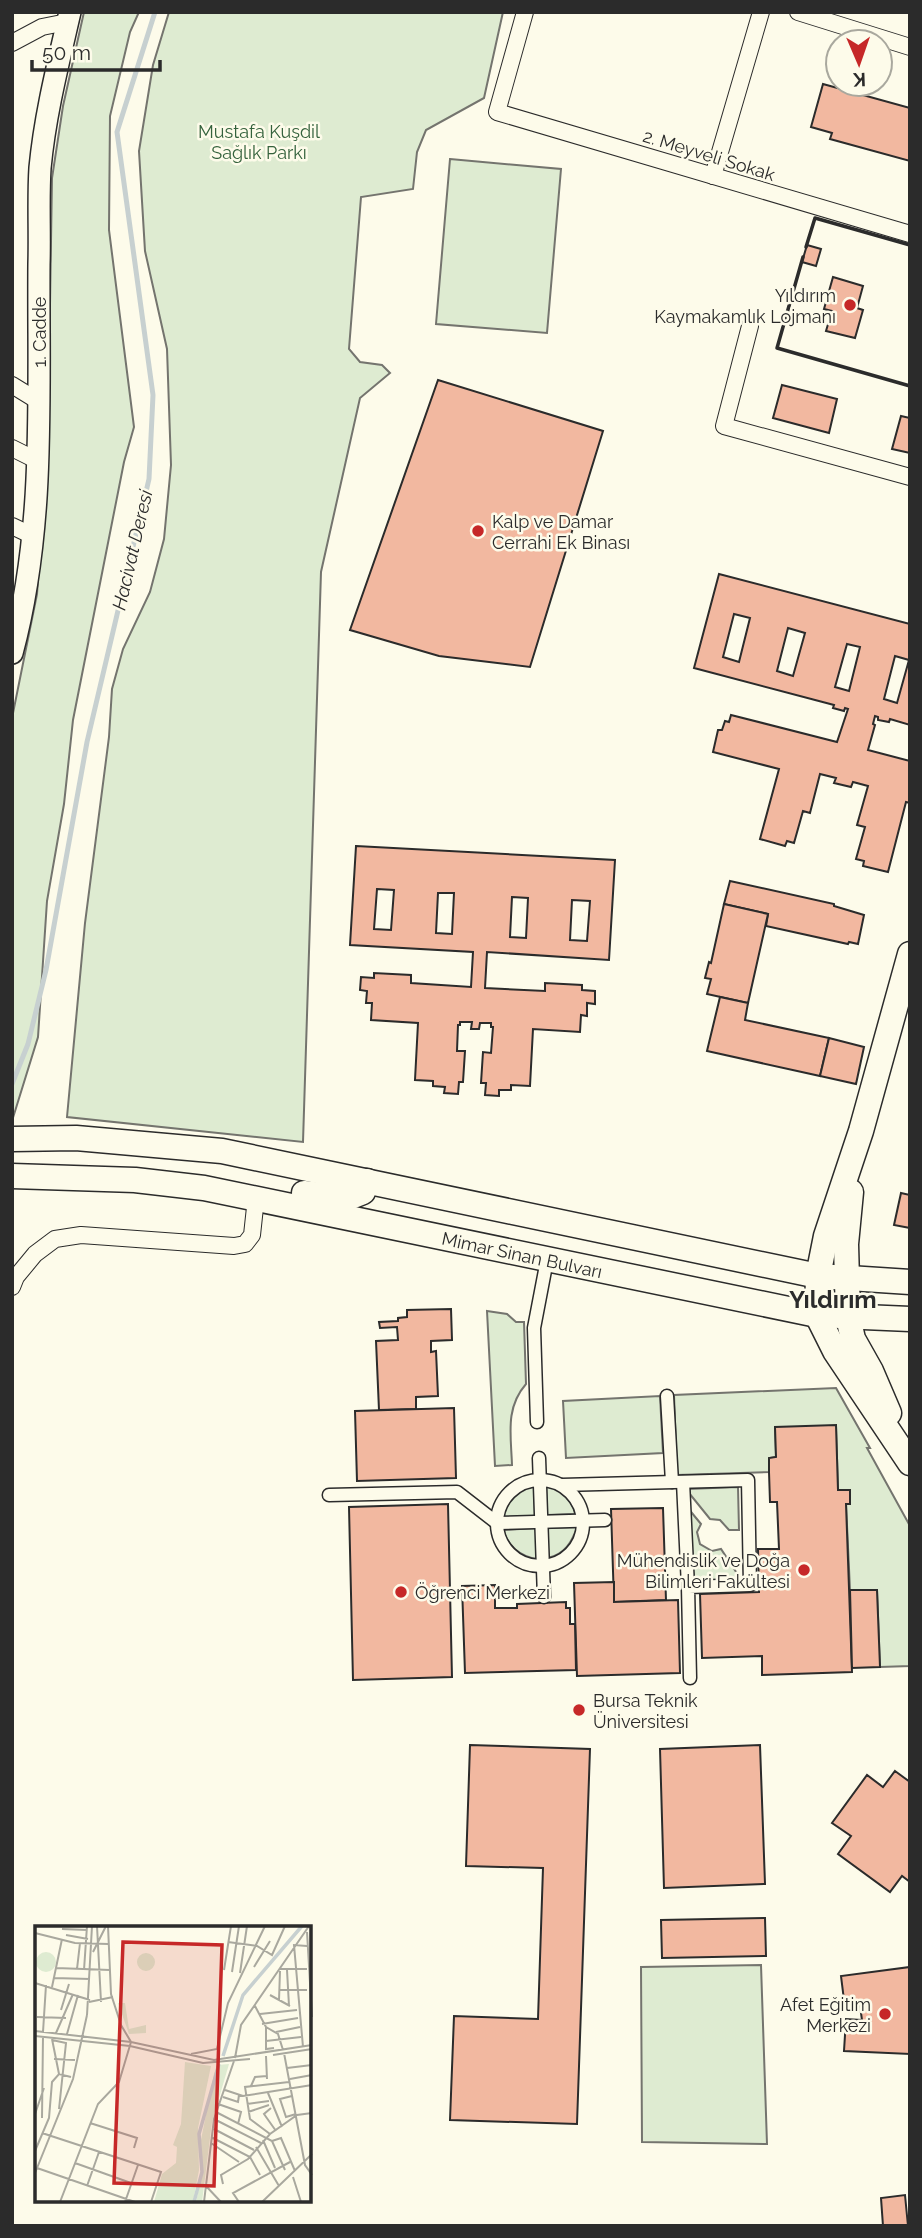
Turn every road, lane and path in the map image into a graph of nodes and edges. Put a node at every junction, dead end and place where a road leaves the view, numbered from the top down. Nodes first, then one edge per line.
1 (525, 12) edge
2 (761, 12) edge
3 (798, 12) edge
4 (68, 17) edge
5 (12, 43) edge
6 (910, 47) edge
7 (713, 176) junction
8 (910, 234) edge
9 (750, 327) dead end
10 (12, 385) edge
11 (38, 401) junction
12 (12, 448) edge
13 (38, 461) junction
14 (910, 477) edge
15 (12, 526) edge
16 (33, 536) junction
17 (17, 619) edge
18 (12, 653) edge
19 (910, 954) edge
20 (861, 1131) junction
21 (12, 1139) edge
22 (12, 1176) edge
23 (367, 1181) junction
24 (205, 1188) junction
25 (256, 1198) junction
26 (547, 1260) junction
27 (818, 1276) junction
28 (846, 1278) junction
29 (910, 1282) edge
30 (12, 1287) edge
31 (817, 1315) junction
32 (848, 1317) junction
33 (905, 1318) edge
34 (871, 1371) junction
35 (667, 1396) dead end
36 (537, 1422) dead end
37 (539, 1458) dead end
38 (910, 1462) edge
39 (540, 1479) junction
40 (678, 1482) junction
41 (562, 1485) junction
42 (329, 1495) dead end
43 (583, 1520) junction
44 (605, 1520) dead end
45 (541, 1522) junction
46 (497, 1523) junction
47 (543, 1566) junction
48 (688, 1587) junction
49 (544, 1597) dead end
50 (690, 1678) dead end

1 - 7 street, 2. Meyveli Sokak
2 - 7 street
3 - 6 street
4 - 5 street
4 - 11 main road, 1. Cadde
7 - 8 street, 2. Meyveli Sokak
9 - 14 street
10 - 11 street
11 - 13 main road, 1. Cadde
12 - 13 street
13 - 16 main road, 1. Cadde
15 - 16 street
16 - 17 main road, 1. Cadde
17 - 18 main road, 1. Cadde
19 - 20 main road
20 - 27 main road
20 - 28 main road
21 - 23 main road
22 - 24 main road, Mimar Sinan Bulvarı
23 - 24 main road
23 - 27 main road
24 - 25 main road, Mimar Sinan Bulvarı
25 - 26 main road, Mimar Sinan Bulvarı
25 - 30 street
26 - 31 main road, Mimar Sinan Bulvarı
26 - 36 street
27 - 28 main road
27 - 31 main road
28 - 29 main road
28 - 32 main road
31 - 32 main road, Mimar Sinan Bulvarı
31 - 38 main road
32 - 33 main road, Mimar Sinan Bulvarı
32 - 34 main road
33 - 34 main road
34 - 38 main road
35 - 40 street
37 - 39 street
39 - 41 street
39 - 45 street
39 - 46 street
40 - 41 street
40 - 48 street
40 - 48 street
41 - 43 street
42 - 46 street
43 - 44 street
43 - 45 street
43 - 47 street
45 - 46 street
45 - 47 street
46 - 47 street
47 - 49 street
48 - 50 street

